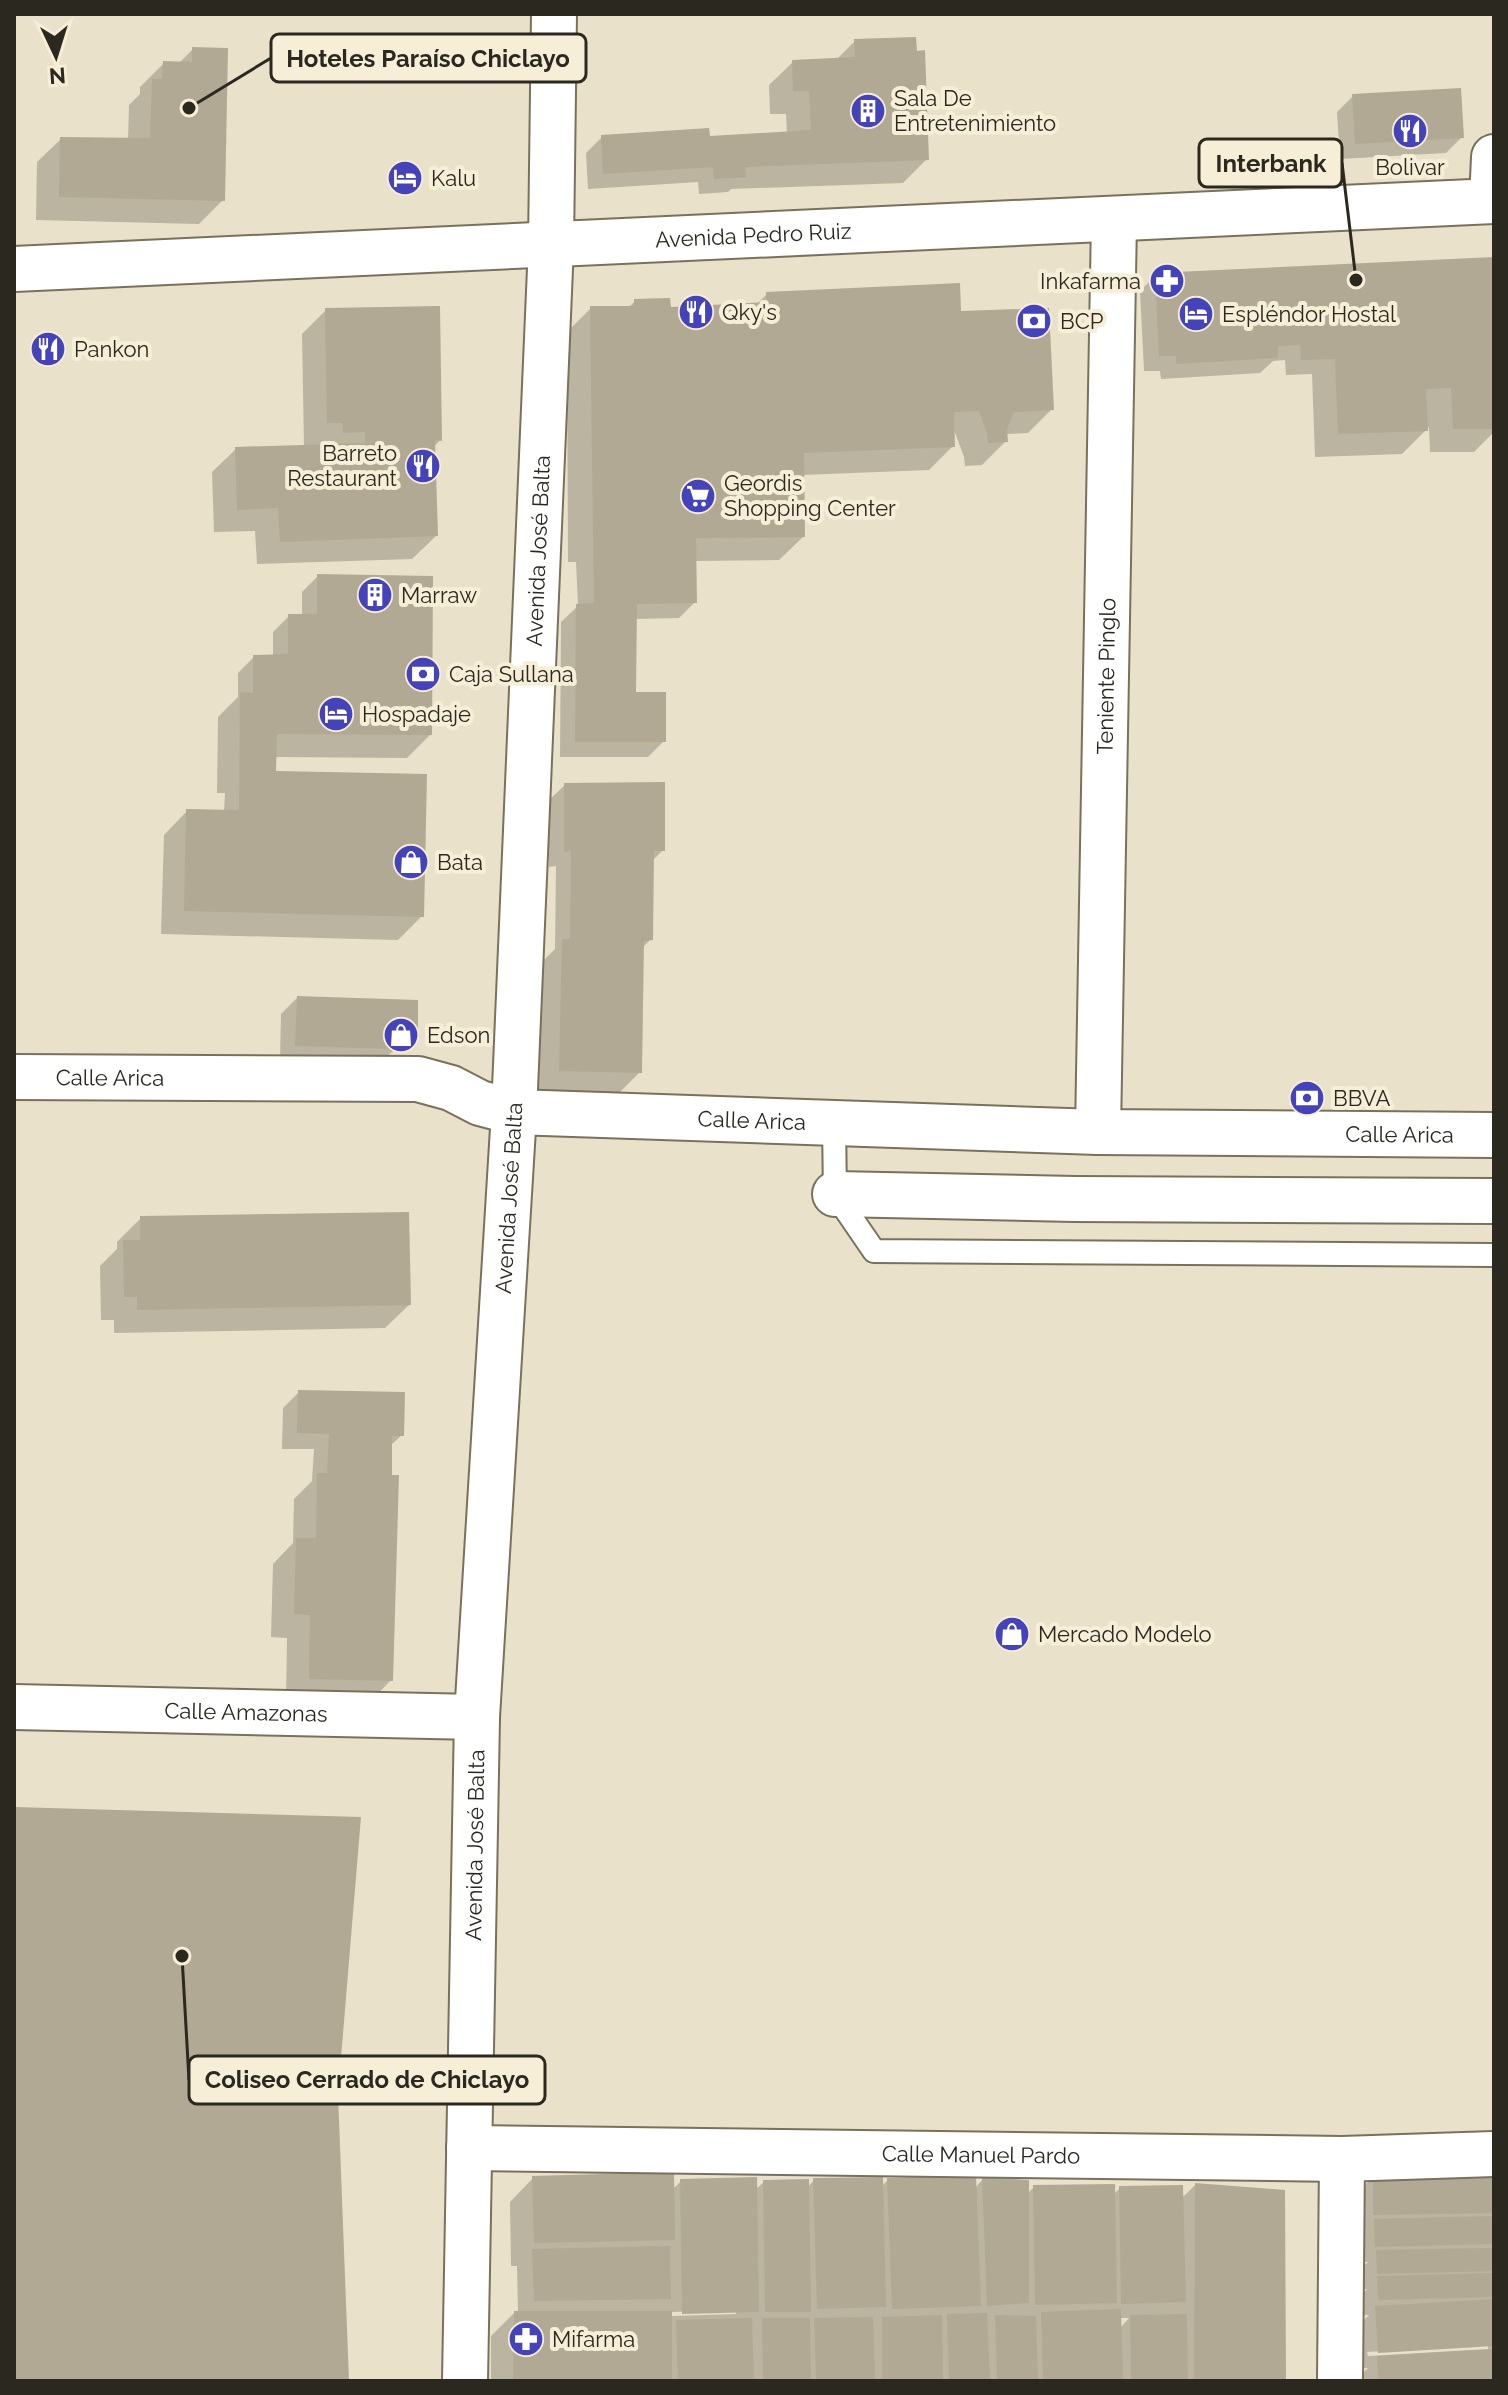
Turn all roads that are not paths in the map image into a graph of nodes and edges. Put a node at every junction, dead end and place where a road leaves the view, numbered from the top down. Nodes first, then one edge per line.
1 (554, 14) edge
2 (1494, 157) edge
3 (1493, 201) edge
4 (1114, 220) junction
5 (551, 245) junction
6 (14, 269) edge
7 (14, 1077) edge
8 (514, 1112) junction
9 (834, 1123) junction
10 (1098, 1132) junction
11 (1494, 1135) edge
12 (835, 1194) junction
13 (1494, 1201) edge
14 (1494, 1255) edge
15 (14, 1707) edge
16 (477, 1717) junction
17 (469, 2148) junction
18 (1494, 2154) edge
19 (1342, 2159) junction
20 (465, 2381) edge
21 (1340, 2381) edge

1 - 5 street, Avenida José Balta
2 - 3 street
3 - 4 street, Avenida Pedro Ruiz
4 - 5 street, Avenida Pedro Ruiz
4 - 10 street, Teniente Pinglo
5 - 6 street, Avenida Pedro Ruiz
5 - 8 street, Avenida José Balta
7 - 8 street, Calle Arica
8 - 9 street, Calle Arica
8 - 16 street, Avenida José Balta
9 - 10 street, Calle Arica
9 - 12 lane
10 - 11 street, Calle Arica
12 - 13 street
12 - 14 lane
15 - 16 street, Calle Amazonas
16 - 17 street, Avenida José Balta
17 - 19 street, Calle Manuel Pardo
17 - 20 street, Avenida José Balta
18 - 19 street, Calle Manuel Pardo
19 - 21 street

